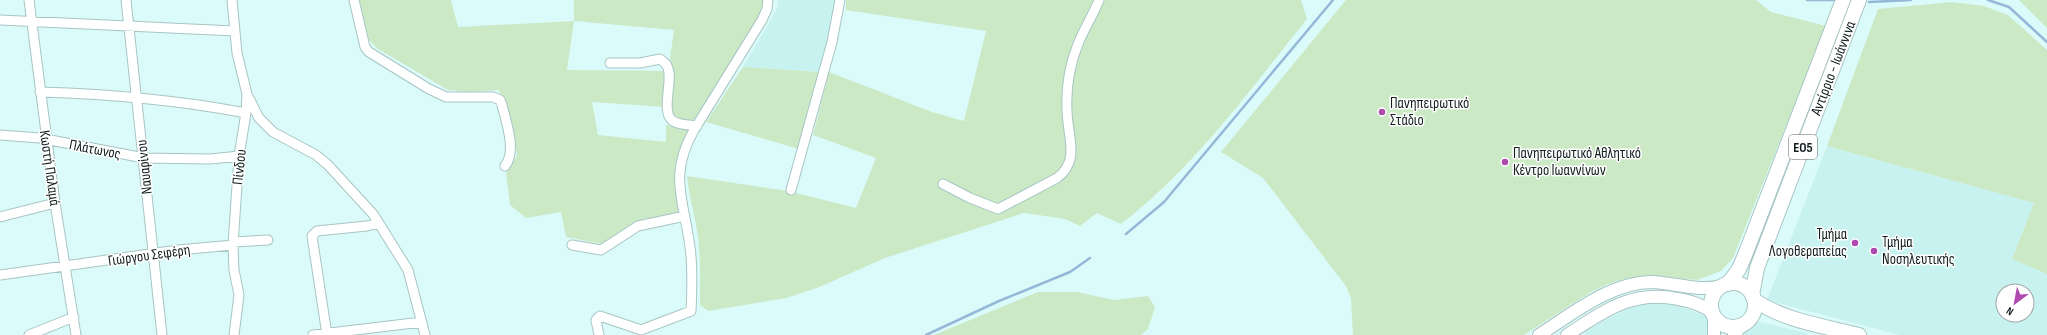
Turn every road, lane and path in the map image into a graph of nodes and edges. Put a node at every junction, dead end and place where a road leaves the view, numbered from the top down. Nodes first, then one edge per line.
1 (29, 0) edge
2 (126, 0) edge
3 (232, 0) edge
4 (354, 0) edge
5 (768, 0) edge
6 (840, 0) edge
7 (1099, 0) edge
8 (1843, 0) edge
9 (1859, 0) edge
10 (0, 20) edge
11 (31, 21) junction
12 (129, 27) junction
13 (234, 31) junction
14 (610, 63) dead end
15 (40, 92) junction
16 (247, 94) junction
17 (137, 97) junction
18 (246, 113) junction
19 (697, 126) junction
20 (0, 135) edge
21 (46, 139) junction
22 (239, 156) junction
23 (144, 158) junction
24 (505, 166) dead end
25 (943, 184) dead end
26 (791, 190) dead end
27 (55, 203) junction
28 (685, 216) junction
29 (0, 217) edge
30 (379, 223) junction
31 (268, 240) dead end
32 (233, 243) junction
33 (572, 245) dead end
34 (153, 254) junction
35 (66, 266) junction
36 (0, 276) edge
37 (1725, 285) junction
38 (1753, 298) junction
39 (1713, 315) junction
40 (1785, 316) junction
41 (74, 317) junction
42 (422, 322) junction
43 (1741, 327) edge
44 (639, 332) edge
45 (327, 334) edge
46 (29, 335) edge
47 (76, 335) edge
48 (162, 335) edge
49 (234, 335) edge
50 (313, 335) edge
51 (425, 335) edge
52 (599, 335) edge
53 (1539, 335) edge
54 (1566, 335) edge
55 (1714, 335) edge
56 (1859, 335) edge

1 - 11 street, Κωστή Παλαμά
2 - 12 street, Ναυαρίνου
3 - 13 street, Πίνδου
4 - 24 street
5 - 19 street
6 - 26 street
7 - 25 street
8 - 37 highway, Αντίρριο - Ιωάννινα / ΕΟ5
9 - 38 highway, Αντίρριο - Ιωάννινα / ΕΟ5
10 - 11 street
11 - 12 street
11 - 15 street, Κωστή Παλαμά
12 - 13 street
12 - 17 street, Ναυαρίνου
13 - 16 street, Πίνδου
14 - 19 street
15 - 17 street
15 - 21 street, Κωστή Παλαμά
16 - 18 street, Πίνδου
16 - 30 street
17 - 18 street
17 - 23 street, Ναυαρίνου
18 - 22 street, Πίνδου
19 - 28 street
20 - 21 street, Πλάτωνος
21 - 23 street, Πλάτωνος
21 - 27 street, Κωστή Παλαμά
22 - 23 street, Πλάτωνος
22 - 32 street, Πίνδου
23 - 34 street, Ναυαρίνου
27 - 29 street
27 - 35 street, Κωστή Παλαμά
28 - 33 street
28 - 44 street
30 - 42 street
30 - 45 street
31 - 32 street, Γιώργου Σεφέρη
32 - 34 street, Γιώργου Σεφέρη
32 - 49 street, Πίνδου
34 - 35 street, Γιώργου Σεφέρη
34 - 48 street, Ναυαρίνου
35 - 36 street, Γιώργου Σεφέρη
35 - 41 street, Κωστή Παλαμά
37 - 38 highway
37 - 39 highway, ΕΟ5
37 - 53 main road
38 - 40 highway
38 - 43 highway, ΕΟ5
39 - 43 highway
39 - 54 main road
39 - 55 main road, ΕΟ5
40 - 43 highway
40 - 56 highway
41 - 46 street
41 - 47 street, Κωστή Παλαμά
42 - 45 street
42 - 51 street
44 - 52 street
45 - 50 street

